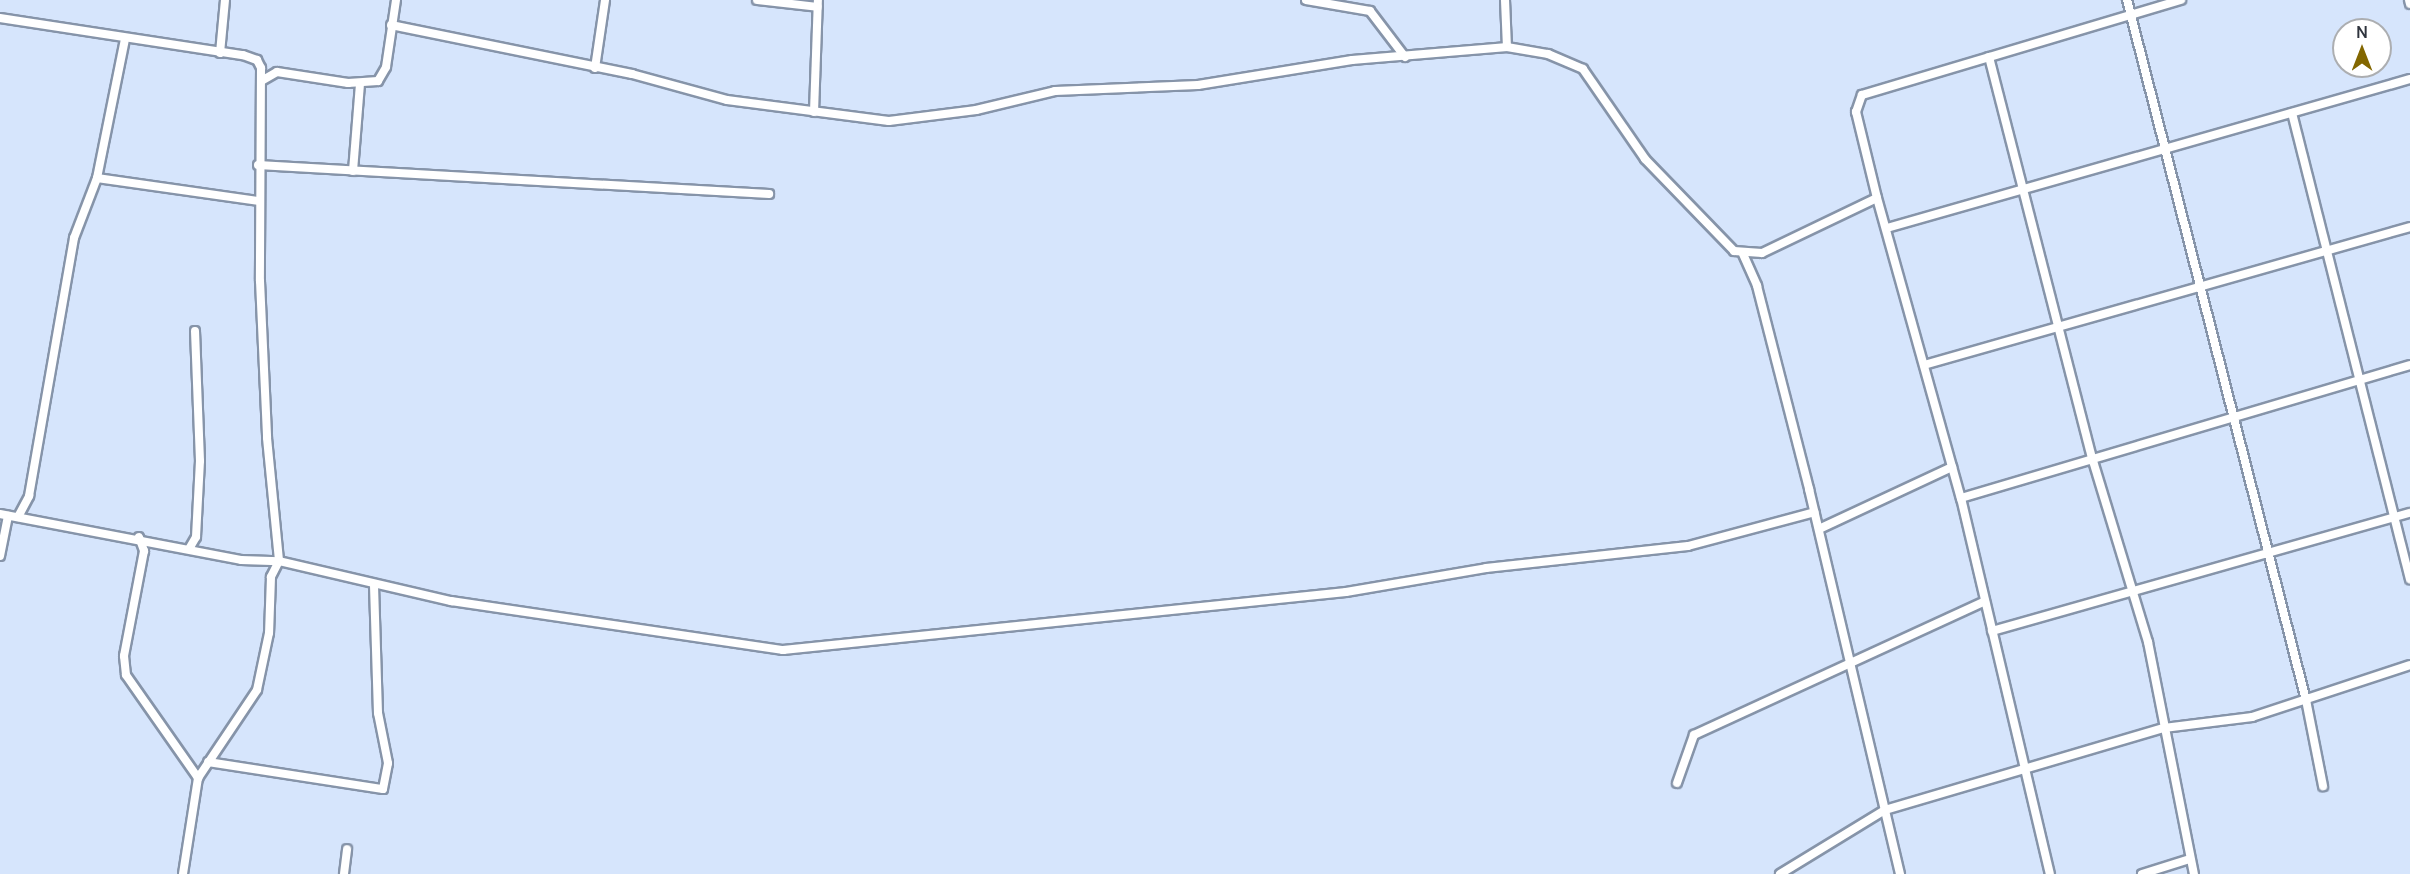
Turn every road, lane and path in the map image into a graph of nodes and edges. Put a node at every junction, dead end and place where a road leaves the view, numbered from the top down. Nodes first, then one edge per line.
1 (225, 0) edge
2 (396, 0) edge
3 (605, 0) edge
4 (757, 0) edge
5 (1306, 0) edge
6 (1505, 0) edge
7 (2127, 0) edge
8 (2181, 0) edge
9 (818, 4) edge
10 (1360, 4) edge
11 (2131, 15) junction
12 (0, 18) edge
13 (392, 25) junction
14 (125, 39) junction
15 (1507, 46) junction
16 (220, 53) junction
17 (1405, 57) junction
18 (1989, 57) junction
19 (595, 68) junction
20 (2410, 79) edge
21 (263, 80) junction
22 (360, 84) junction
23 (814, 112) junction
24 (2292, 113) junction
25 (2164, 150) junction
26 (258, 165) junction
27 (353, 171) junction
28 (97, 178) junction
29 (2027, 189) junction
30 (769, 194) dead end
31 (1877, 198) junction
32 (259, 201) junction
33 (2410, 227) edge
34 (1887, 228) junction
35 (2326, 250) junction
36 (1743, 254) junction
37 (2200, 287) junction
38 (2058, 324) junction
39 (195, 332) dead end
40 (1924, 365) junction
41 (2410, 365) edge
42 (2362, 380) junction
43 (2231, 420) junction
44 (2093, 461) junction
45 (1953, 467) junction
46 (1961, 498) junction
47 (1815, 512) junction
48 (2410, 513) edge
49 (4, 515) edge
50 (18, 518) junction
51 (2395, 518) junction
52 (1818, 529) junction
53 (139, 537) junction
54 (189, 549) junction
55 (2267, 554) junction
56 (0, 556) edge
57 (279, 561) junction
58 (2410, 579) edge
59 (374, 585) junction
60 (2133, 592) junction
61 (1985, 601) junction
62 (1992, 631) junction
63 (1850, 664) junction
64 (2410, 665) edge
65 (2306, 700) junction
66 (2164, 728) junction
67 (208, 762) junction
68 (2025, 769) junction
69 (198, 778) junction
70 (1677, 783) dead end
71 (2323, 786) dead end
72 (1885, 810) junction
73 (347, 849) dead end
74 (2190, 859) junction
75 (1785, 873) edge
76 (183, 874) edge
77 (344, 874) edge
78 (1900, 874) edge
79 (2050, 874) edge
80 (2142, 874) edge
81 (2194, 874) edge

1 - 16 street
2 - 13 street
3 - 19 street
4 - 9 street
5 - 10 street
6 - 15 street
7 - 11 street
8 - 11 street
9 - 23 street
10 - 17 street
11 - 18 street
11 - 25 street
12 - 14 street
13 - 19 street
13 - 22 street
14 - 16 street
14 - 28 street
15 - 17 street
15 - 36 street
16 - 21 street
17 - 23 street
18 - 29 street
18 - 31 street
19 - 23 street
20 - 24 street
21 - 22 street
21 - 26 street
22 - 27 street
24 - 25 street
24 - 35 street
25 - 29 street
25 - 37 street
26 - 27 street
26 - 32 street
27 - 30 street
28 - 32 street
28 - 50 street
29 - 34 street
29 - 38 street
31 - 34 street
31 - 36 street
32 - 57 street
33 - 35 street
34 - 40 street
35 - 37 street
35 - 42 street
36 - 47 street
37 - 38 street
37 - 43 street
38 - 40 street
38 - 44 street
39 - 54 street
40 - 45 street
41 - 42 street
42 - 43 street
42 - 51 street
43 - 44 street
43 - 55 street
44 - 46 street
44 - 60 street
45 - 46 street
45 - 52 street
46 - 61 street
47 - 52 street
47 - 59 street
48 - 51 street
49 - 50 street
49 - 56 street
50 - 53 street
51 - 55 street
51 - 58 street
52 - 63 street
53 - 54 street
53 - 69 street
54 - 57 street
55 - 60 street
55 - 65 street
57 - 59 street
57 - 67 street
59 - 67 street
60 - 62 street
60 - 66 street
61 - 62 street
61 - 63 street
62 - 68 street
63 - 70 street
63 - 72 street
64 - 65 street
65 - 66 street
65 - 71 street
66 - 68 street
66 - 74 street
67 - 69 street
68 - 72 street
68 - 79 street
69 - 76 street
72 - 75 street
72 - 78 street
73 - 77 street
74 - 80 street
74 - 81 street

